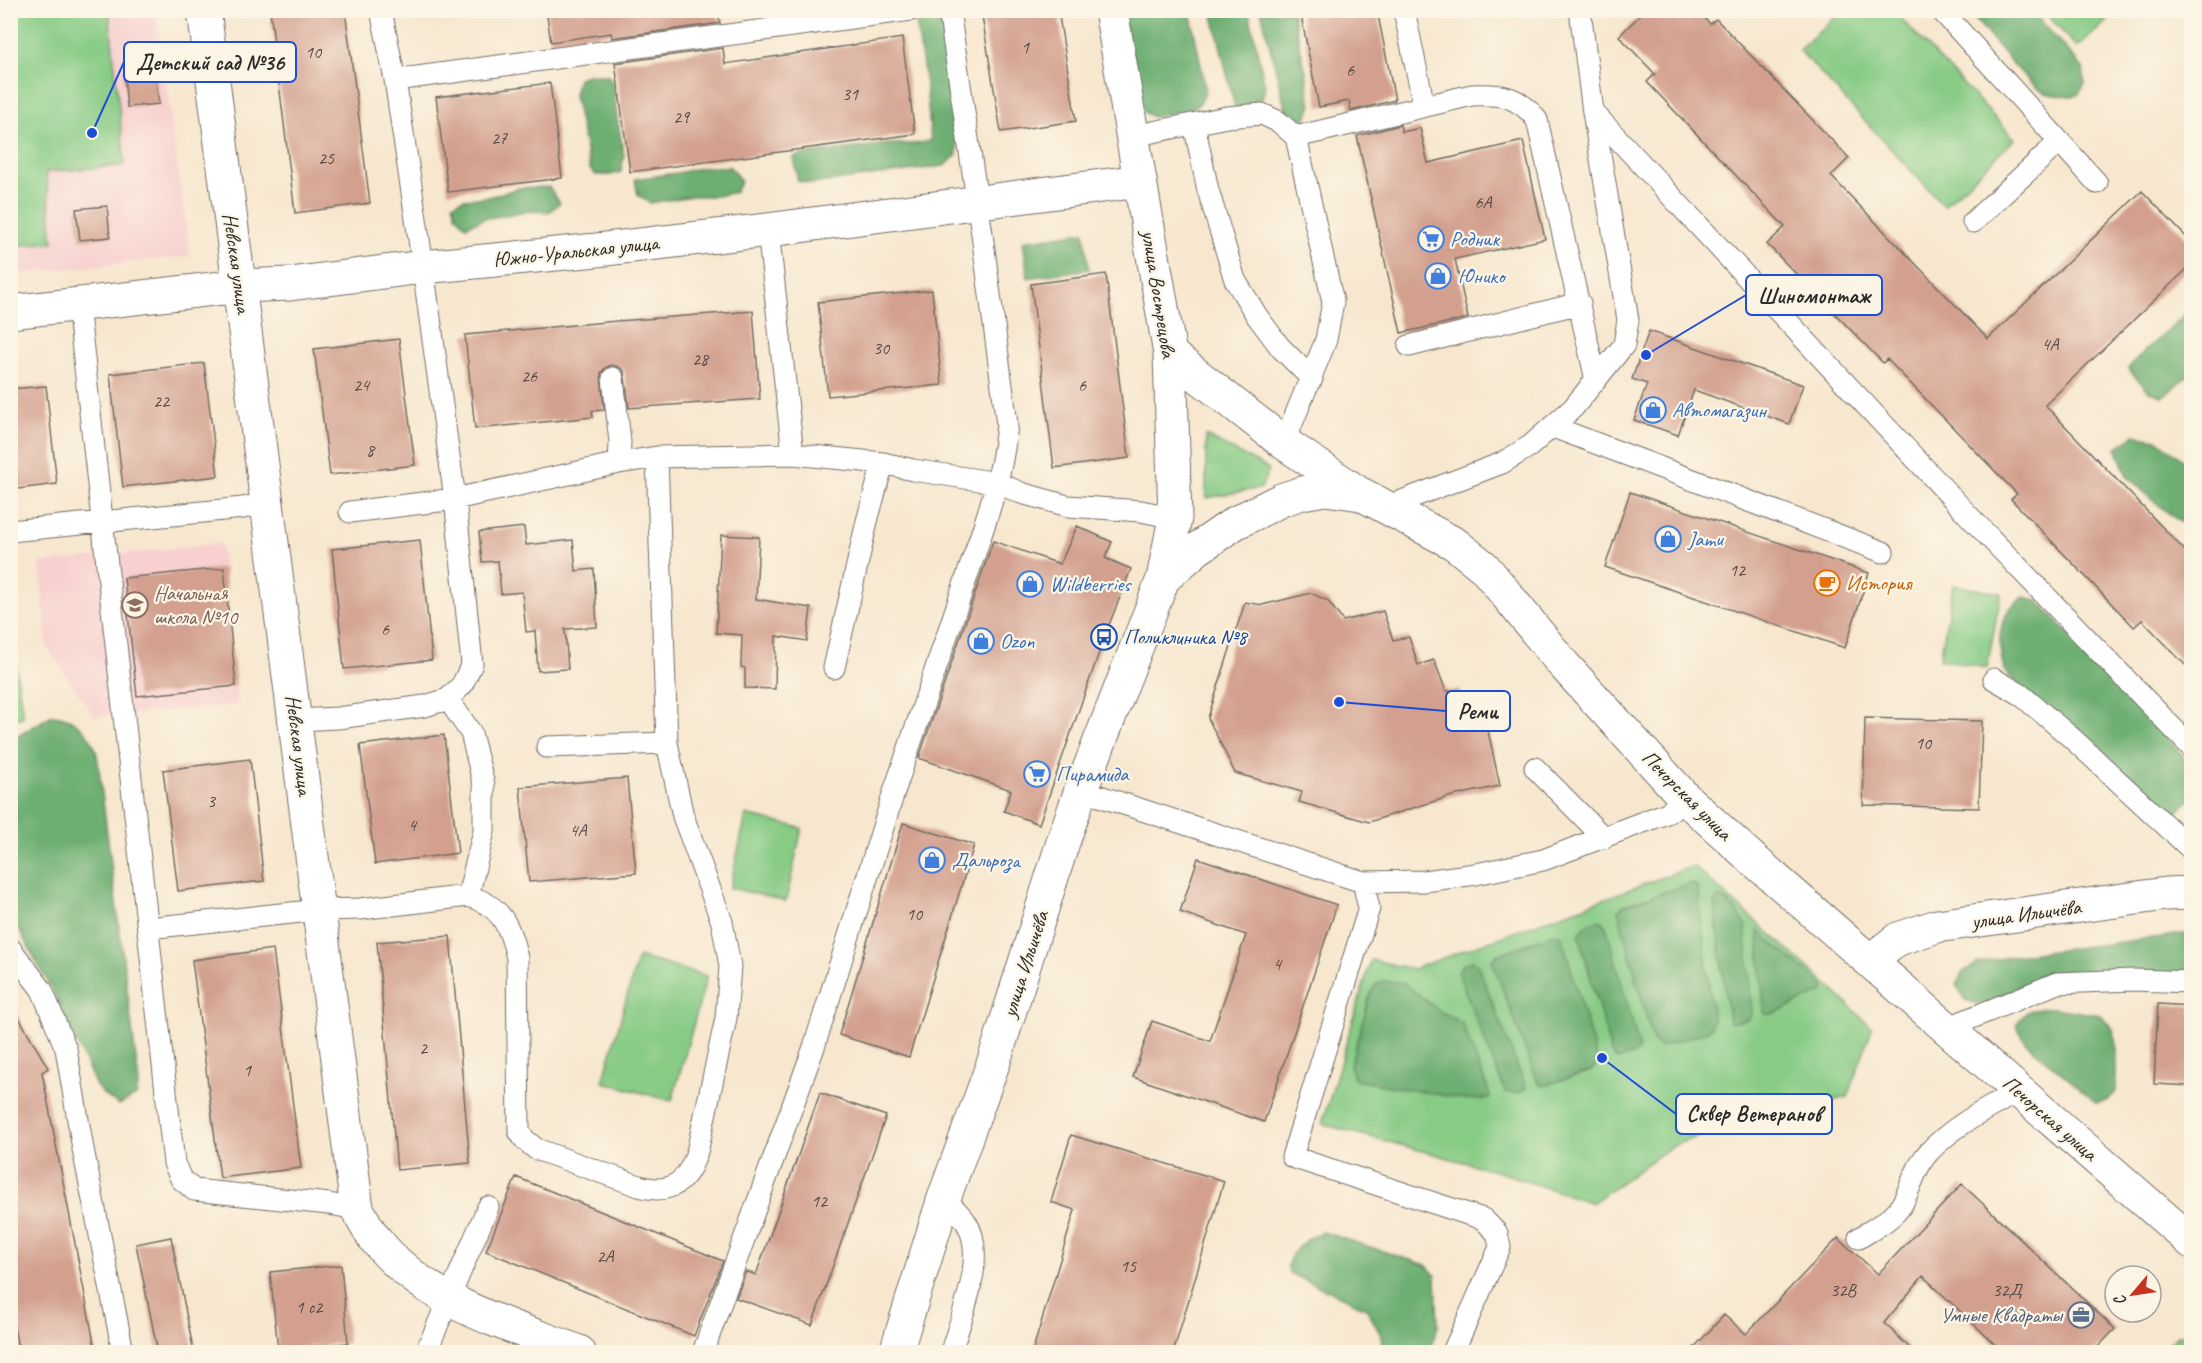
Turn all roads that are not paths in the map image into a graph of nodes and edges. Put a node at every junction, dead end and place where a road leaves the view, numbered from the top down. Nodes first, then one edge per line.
1 (204, 10) edge
2 (381, 10) edge
3 (911, 10) edge
4 (949, 10) edge
5 (1111, 10) edge
6 (1404, 10) edge
7 (1581, 10) edge
8 (1941, 10) edge
9 (395, 80) junction
10 (1424, 106) junction
11 (1593, 112) junction
12 (1194, 124) junction
13 (1132, 136) junction
14 (1296, 137) junction
15 (2059, 142) junction
16 (1140, 181) junction
17 (2097, 183) dead end
18 (978, 203) junction
19 (1973, 222) dead end
20 (768, 230) junction
21 (423, 267) junction
22 (240, 286) junction
23 (1580, 303) junction
24 (78, 305) junction
25 (10, 312) edge
26 (1409, 346) dead end
27 (1170, 354) junction
28 (613, 378) dead end
29 (1312, 379) junction
30 (1596, 380) junction
31 (1553, 427) junction
32 (1284, 443) junction
33 (793, 454) junction
34 (657, 457) junction
35 (619, 463) junction
36 (883, 463) junction
37 (998, 483) junction
38 (455, 499) junction
39 (1373, 501) junction
40 (267, 503) junction
41 (350, 512) dead end
42 (1175, 518) junction
43 (102, 521) junction
44 (10, 531) edge
45 (1883, 552) dead end
46 (1163, 579) junction
47 (834, 668) dead end
48 (1994, 679) dead end
49 (448, 699) junction
50 (296, 720) junction
51 (667, 743) junction
52 (546, 747) dead end
53 (2192, 748) edge
54 (1535, 768) dead end
55 (1081, 790) junction
56 (1686, 799) junction
57 (1604, 838) junction
58 (2192, 850) edge
59 (1363, 882) junction
60 (2192, 893) edge
61 (468, 896) junction
62 (320, 910) junction
63 (147, 928) junction
64 (10, 948) edge
65 (1870, 961) junction
66 (2192, 982) edge
67 (1947, 1028) junction
68 (2019, 1091) junction
69 (944, 1198) junction
70 (488, 1207) dead end
71 (357, 1209) junction
72 (1858, 1238) dead end
73 (2192, 1242) edge
74 (448, 1300) junction
75 (123, 1353) edge
76 (426, 1353) edge
77 (579, 1353) edge
78 (703, 1353) edge
79 (896, 1353) edge
80 (951, 1353) edge
81 (1453, 1353) edge

1 - 22 main road, Невская улица
2 - 9 lane
3 - 9 lane
4 - 18 lane
5 - 13 main road, улица Вострецова
6 - 10 lane
7 - 11 lane
8 - 15 lane
9 - 21 lane
10 - 14 lane
10 - 23 lane
11 - 30 lane
11 - 53 lane
12 - 13 lane
12 - 14 lane
12 - 29 lane
13 - 16 main road, улица Вострецова
14 - 29 lane
15 - 17 lane
15 - 19 lane
16 - 18 main road, Южно-Уральская улица
16 - 27 main road, улица Вострецова
18 - 20 main road, Южно-Уральская улица
18 - 37 lane
20 - 21 main road, Южно-Уральская улица
20 - 33 lane
21 - 22 main road, Южно-Уральская улица
21 - 38 lane
22 - 24 main road, Южно-Уральская улица
22 - 40 main road, Невская улица
23 - 26 lane
23 - 30 lane
24 - 25 main road, Южно-Уральская улица
24 - 43 lane
27 - 32 main road
27 - 42 main road, улица Вострецова
28 - 35 lane
29 - 32 lane
30 - 31 lane
31 - 39 lane
31 - 45 lane
32 - 39 main road
33 - 34 lane
33 - 36 lane
34 - 35 lane
34 - 51 lane
35 - 38 lane
36 - 37 lane
36 - 47 lane
37 - 42 lane
37 - 78 lane
38 - 41 lane
38 - 49 lane
39 - 46 main road, Печорская улица
39 - 56 main road, Печорская улица
40 - 43 lane
40 - 50 main road, Невская улица
42 - 46 main road, улица Вострецова
43 - 44 lane
43 - 63 lane
46 - 55 main road, улица Ильичёва
48 - 58 lane
49 - 50 lane
49 - 61 lane
50 - 62 main road, Невская улица
51 - 52 lane
51 - 61 lane
54 - 57 lane
55 - 59 lane
55 - 69 main road, улица Ильичёва
56 - 57 lane
56 - 65 main road, Печорская улица
57 - 59 lane
59 - 81 lane
60 - 65 main road, улица Ильичёва
61 - 62 lane
62 - 63 lane
62 - 71 main road, Невская улица
63 - 71 lane
64 - 75 lane
65 - 67 main road, Печорская улица
66 - 67 lane
67 - 68 main road, Печорская улица
68 - 72 lane
68 - 73 main road, Печорская улица
69 - 79 main road, улица Ильичёва
69 - 80 lane
70 - 74 lane
71 - 74 main road, Невская улица
74 - 76 lane
74 - 77 main road, Невская улица

